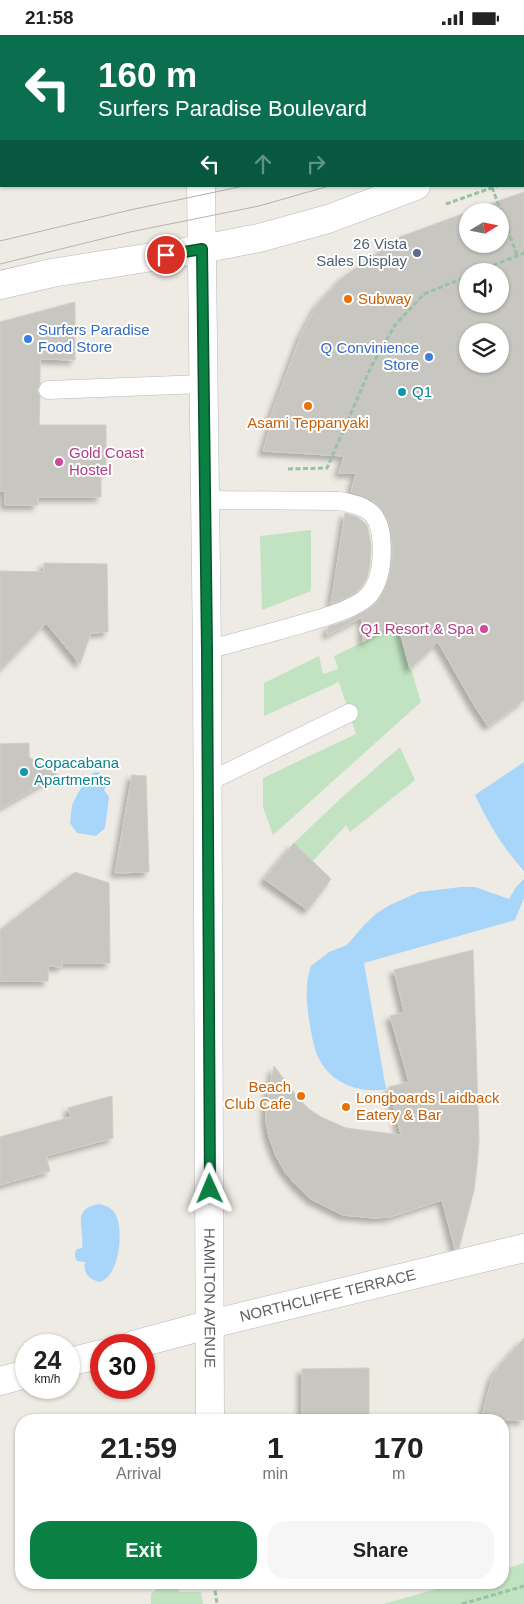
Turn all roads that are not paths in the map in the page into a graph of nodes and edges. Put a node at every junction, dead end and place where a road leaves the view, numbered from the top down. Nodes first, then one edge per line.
1 (201, 187) edge
2 (413, 187) edge
3 (202, 249) junction
4 (0, 285) edge
5 (203, 384) junction
6 (48, 390) dead end
7 (205, 500) junction
8 (207, 650) junction
9 (349, 713) dead end
10 (208, 783) junction
11 (524, 1248) edge
12 (211, 1324) junction
13 (155, 1339) edge
14 (15, 1377) edge
15 (0, 1381) edge
16 (210, 1414) edge

1 - 3 street, HAMILTON AVENUE
2 - 3 street
3 - 4 street
3 - 5 street, HAMILTON AVENUE
5 - 6 lane
5 - 7 street, HAMILTON AVENUE
7 - 8 street, HAMILTON AVENUE
7 - 8 lane
8 - 10 street, HAMILTON AVENUE
9 - 10 lane
10 - 12 street, HAMILTON AVENUE
11 - 12 street, NORTHCLIFFE TERRACE
12 - 13 street, NORTHCLIFFE TERRACE
12 - 16 street, HAMILTON AVENUE
14 - 15 street

